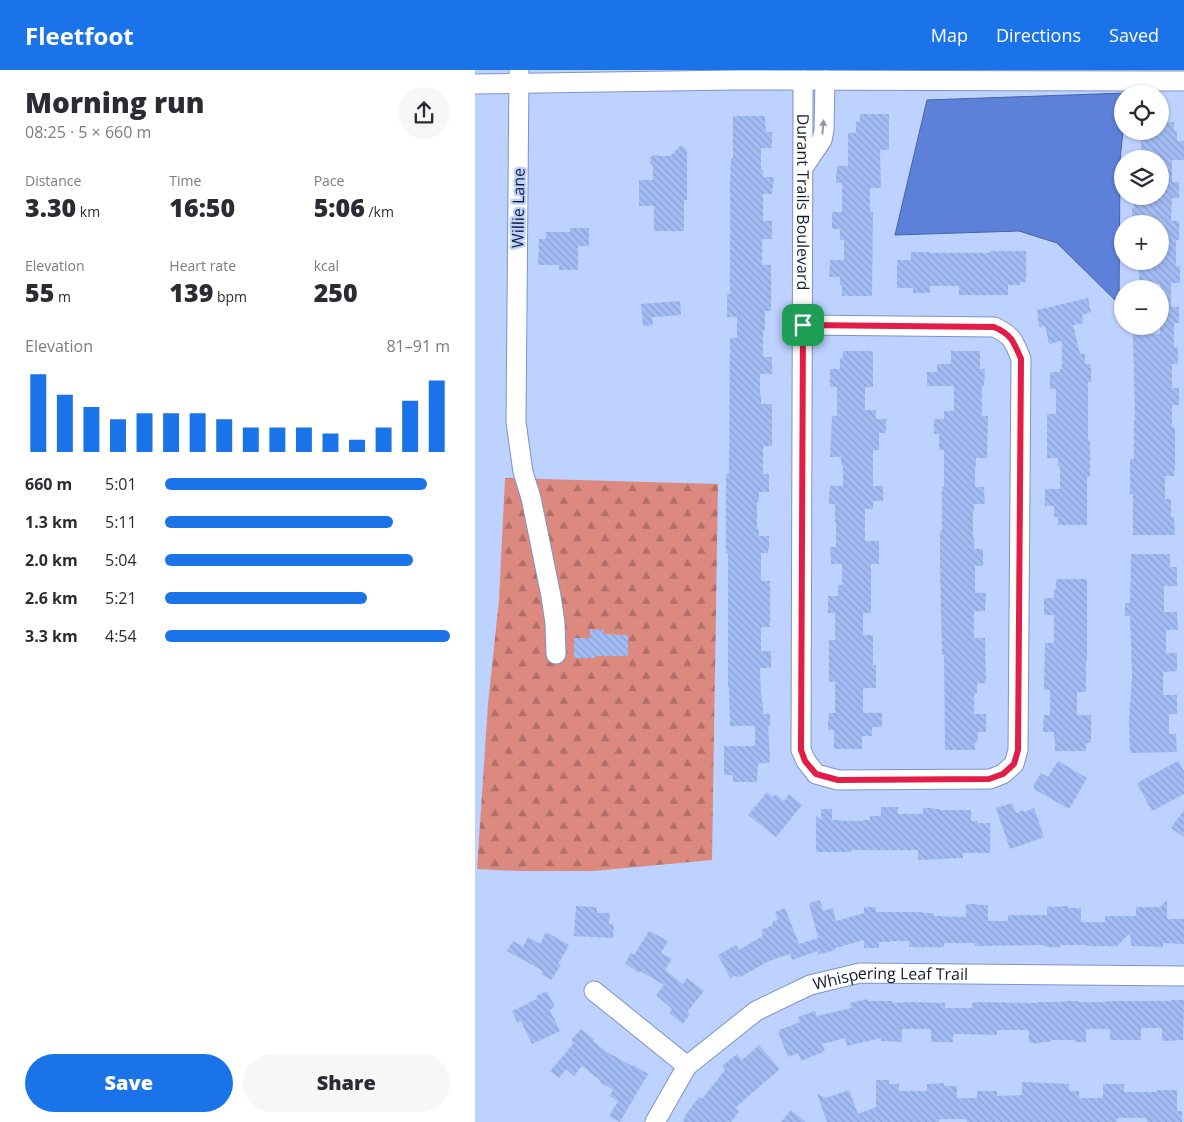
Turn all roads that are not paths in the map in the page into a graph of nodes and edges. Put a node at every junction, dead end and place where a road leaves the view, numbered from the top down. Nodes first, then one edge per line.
1 (735, 75) edge
2 (519, 76) edge
3 (803, 80) junction
4 (825, 80) junction
5 (1184, 80) edge
6 (475, 84) edge
7 (803, 168) junction
8 (803, 325) junction
9 (556, 654) dead end
10 (1184, 976) edge
11 (594, 992) dead end
12 (687, 1066) junction
13 (655, 1122) edge

1 - 2 street
1 - 3 street
2 - 6 street
2 - 9 street, Willie Lane
3 - 4 street
3 - 7 street, Durant Trails Boulevard
4 - 5 street
7 -> 4 street
7 - 8 street, Durant Trails Boulevard
8 - 8 street, Durant Trails Boulevard
10 - 12 street, Whispering Leaf Trail
11 - 12 street
12 - 13 street, Whispering Leaf Trail

